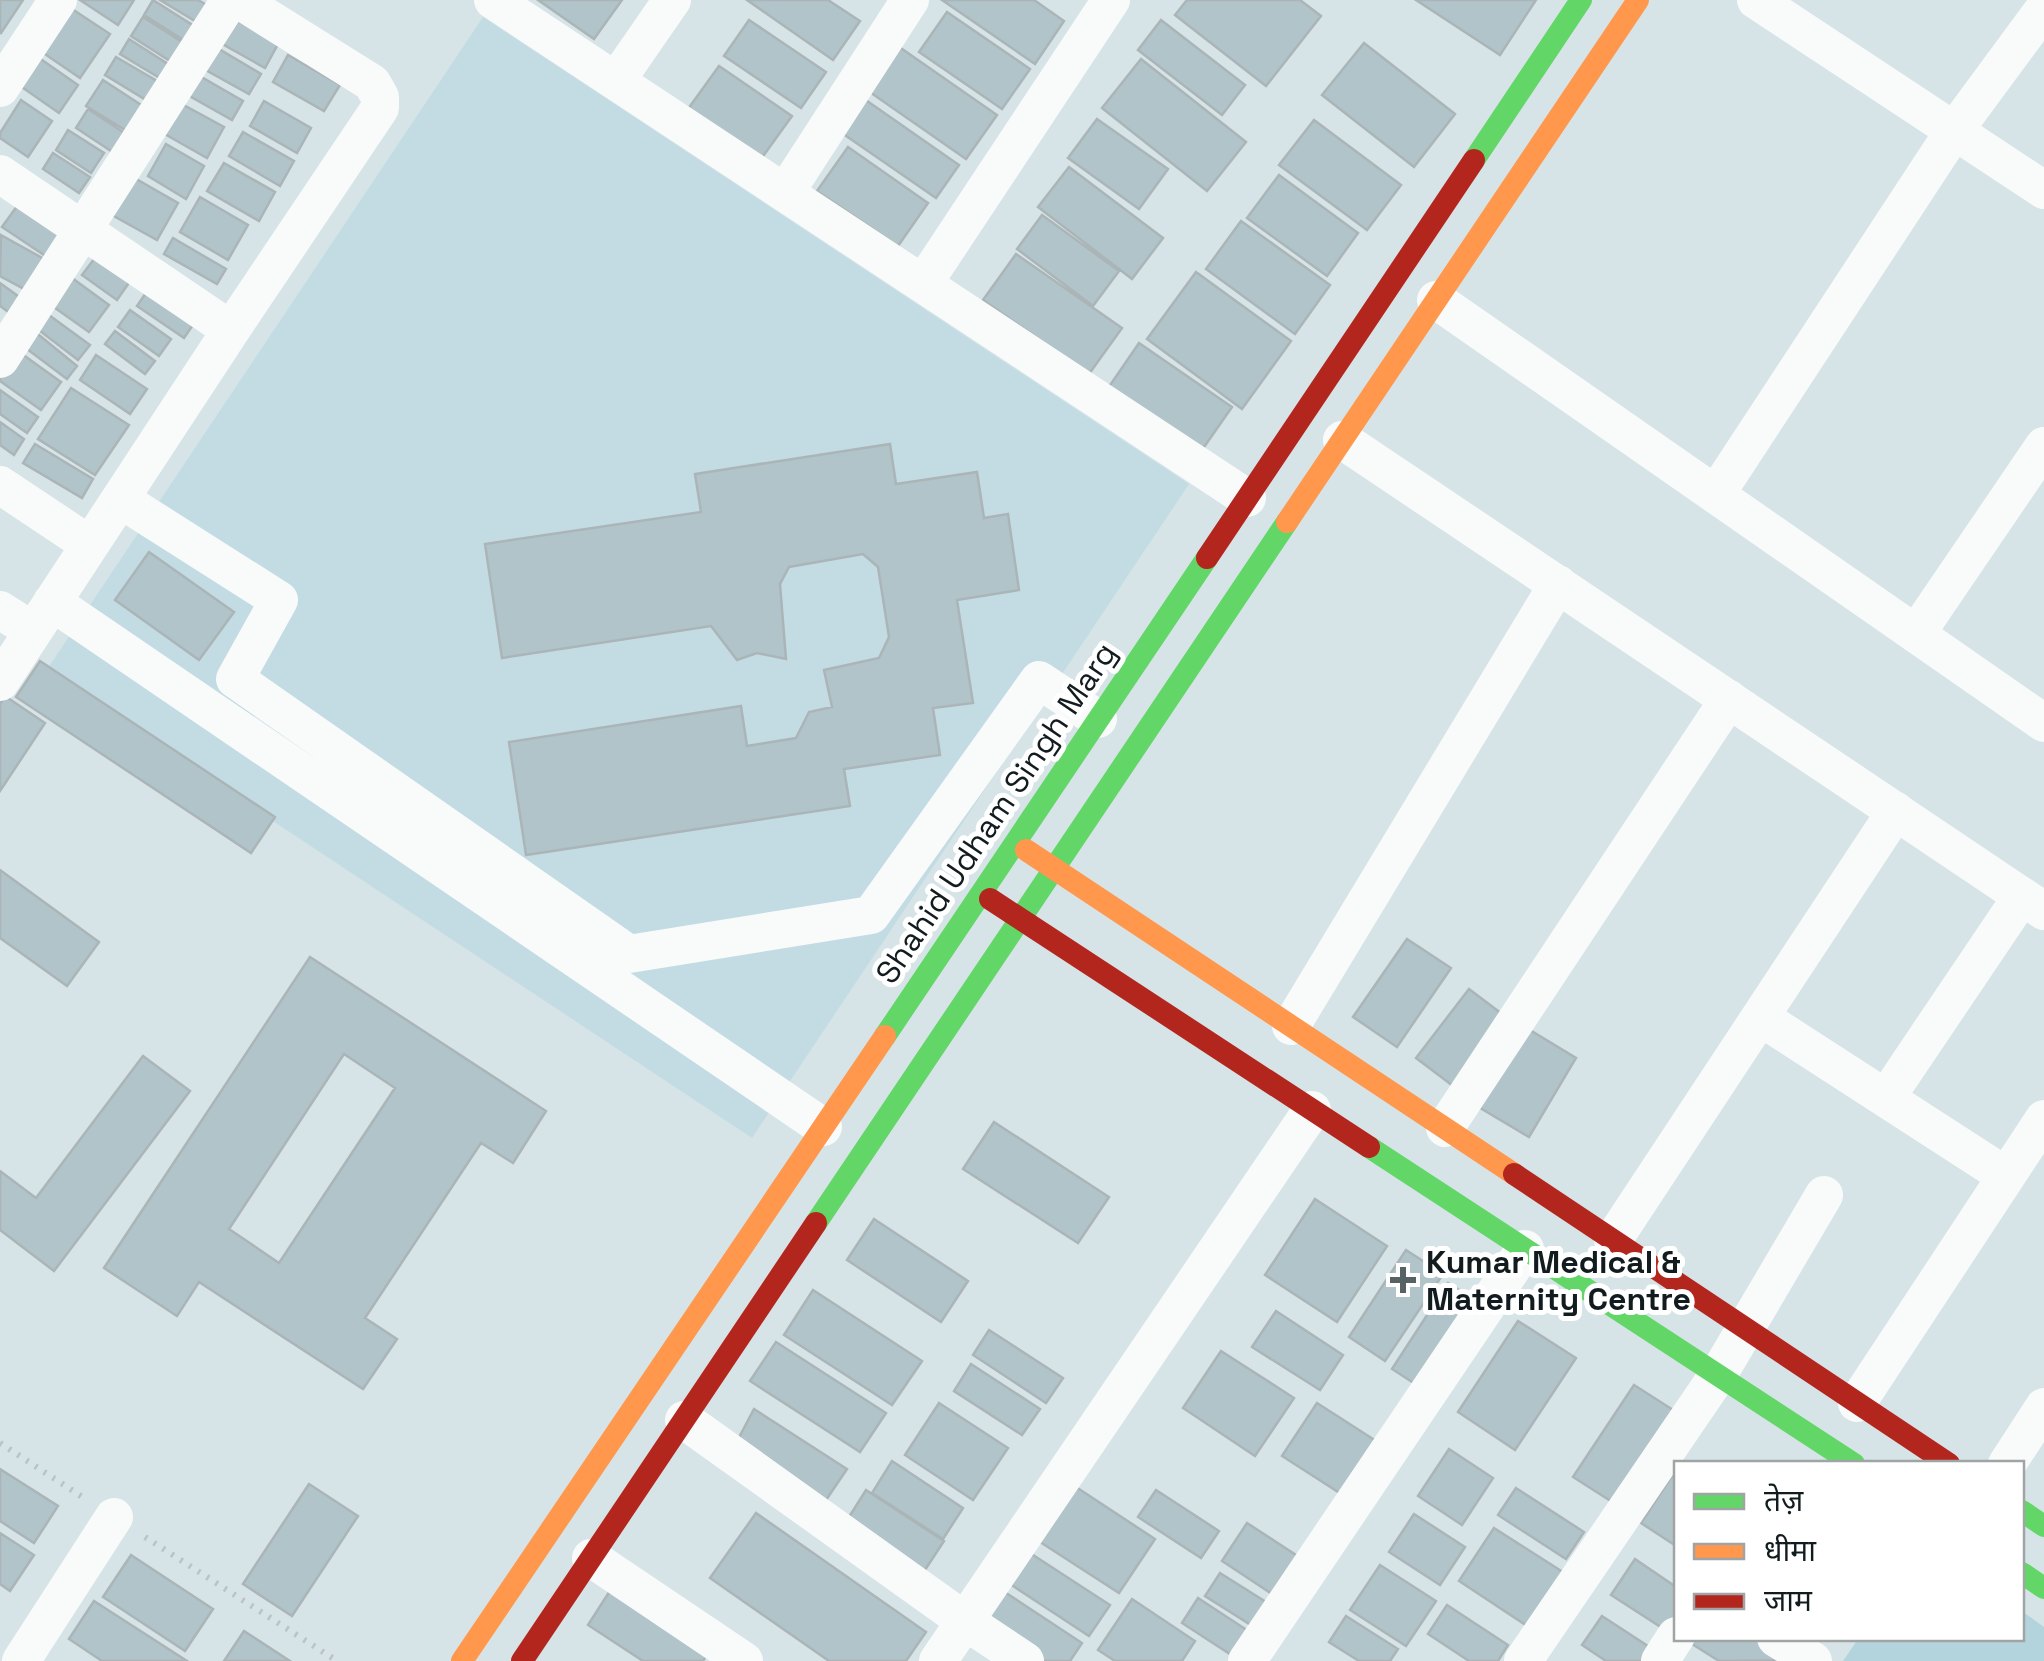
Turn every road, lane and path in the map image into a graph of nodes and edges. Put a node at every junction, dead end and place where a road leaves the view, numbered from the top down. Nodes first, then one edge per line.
1 (58, 0) edge
2 (230, 0) edge
3 (239, 0) edge
4 (494, 0) edge
5 (672, 0) edge
6 (910, 0) edge
7 (1111, 0) edge
8 (1581, 0) edge
9 (1638, 0) edge
10 (1756, 0) edge
11 (2044, 8) edge
12 (616, 82) junction
13 (0, 88) edge
14 (1954, 131) junction
15 (0, 174) edge
16 (2044, 190) edge
17 (785, 192) junction
18 (83, 229) junction
19 (923, 284) junction
20 (1436, 300) junction
21 (231, 330) junction
22 (0, 359) edge
23 (1342, 440) junction
24 (2044, 446) edge
25 (0, 485) edge
26 (1716, 494) junction
27 (1247, 498) junction
28 (120, 499) junction
29 (90, 545) junction
30 (1558, 584) junction
31 (0, 610) edge
32 (43, 617) junction
33 (1916, 634) junction
34 (0, 682) edge
35 (1729, 699) junction
36 (1098, 719) junction
37 (2044, 723) edge
38 (1896, 811) junction
39 (1015, 843) junction
40 (1054, 869) junction
41 (981, 894) junction
42 (2033, 903) edge
43 (1020, 919) junction
44 (1760, 1017) junction
45 (1291, 1026) junction
46 (1886, 1098) junction
47 (1312, 1110) junction
48 (2044, 1119) edge
49 (824, 1127) junction
50 (1445, 1128) junction
51 (2006, 1176) junction
52 (1824, 1196) dead end
53 (1613, 1240) junction
54 (1525, 1248) junction
55 (1744, 1328) junction
56 (1718, 1375) junction
57 (1857, 1402) junction
58 (2044, 1406) edge
59 (684, 1420) junction
60 (0, 1443) edge
61 (1849, 1461) edge
62 (1945, 1461) edge
63 (2008, 1461) edge
64 (114, 1518) junction
65 (591, 1558) junction
66 (965, 1620) junction
67 (1674, 1639) edge
68 (1781, 1641) edge
69 (21, 1661) edge
70 (337, 1661) edge
71 (462, 1661) edge
72 (522, 1661) edge
73 (744, 1661) edge
74 (938, 1661) edge
75 (1025, 1661) edge
76 (1247, 1661) edge
77 (1523, 1661) edge
78 (1660, 1661) edge
79 (1816, 1661) edge

1 - 13 street
2 - 18 street
3 - 21 street
4 - 12 street
5 - 12 street
6 - 17 street
7 - 19 street
8 - 27 street, Shahid Udham Singh Marg
9 - 20 street
10 - 14 street
11 - 14 street
12 - 17 street
14 - 16 street
14 - 26 street
15 - 18 street
17 - 19 street
18 - 21 street
18 - 22 street
19 - 27 street
20 - 23 street
20 - 26 street
21 - 28 street
23 - 30 street
23 - 40 street
24 - 33 street
25 - 29 street
26 - 33 street
27 - 36 street, Shahid Udham Singh Marg
28 - 29 street
28 - 36 street
29 - 32 street
30 - 35 street
30 - 45 street
31 - 32 street
32 - 34 street
32 - 49 street
33 - 37 street
35 - 38 street
35 - 50 street
36 - 39 street, Shahid Udham Singh Marg
38 - 42 street
38 - 44 street
39 - 40 street
39 - 41 street, Shahid Udham Singh Marg
40 - 43 street
40 - 45 street
41 - 43 street
41 - 49 street, Shahid Udham Singh Marg
42 - 46 street
43 - 47 street
43 - 59 street
44 - 46 street
44 - 53 street
45 - 50 street
46 - 51 street
47 - 54 street
47 - 66 street
48 - 51 street
49 - 71 street, Shahid Udham Singh Marg
50 - 53 street
51 - 57 street
52 - 55 street
53 - 55 street
54 - 56 street
54 - 76 street
55 - 56 street
55 - 57 street
56 - 61 street
56 - 77 street
57 - 62 street
58 - 63 street
59 - 65 street
59 - 66 street
60 - 64 path
64 - 69 street
64 - 70 path
65 - 72 street
65 - 73 street
66 - 74 street
66 - 75 street
67 - 78 street
68 - 79 street

